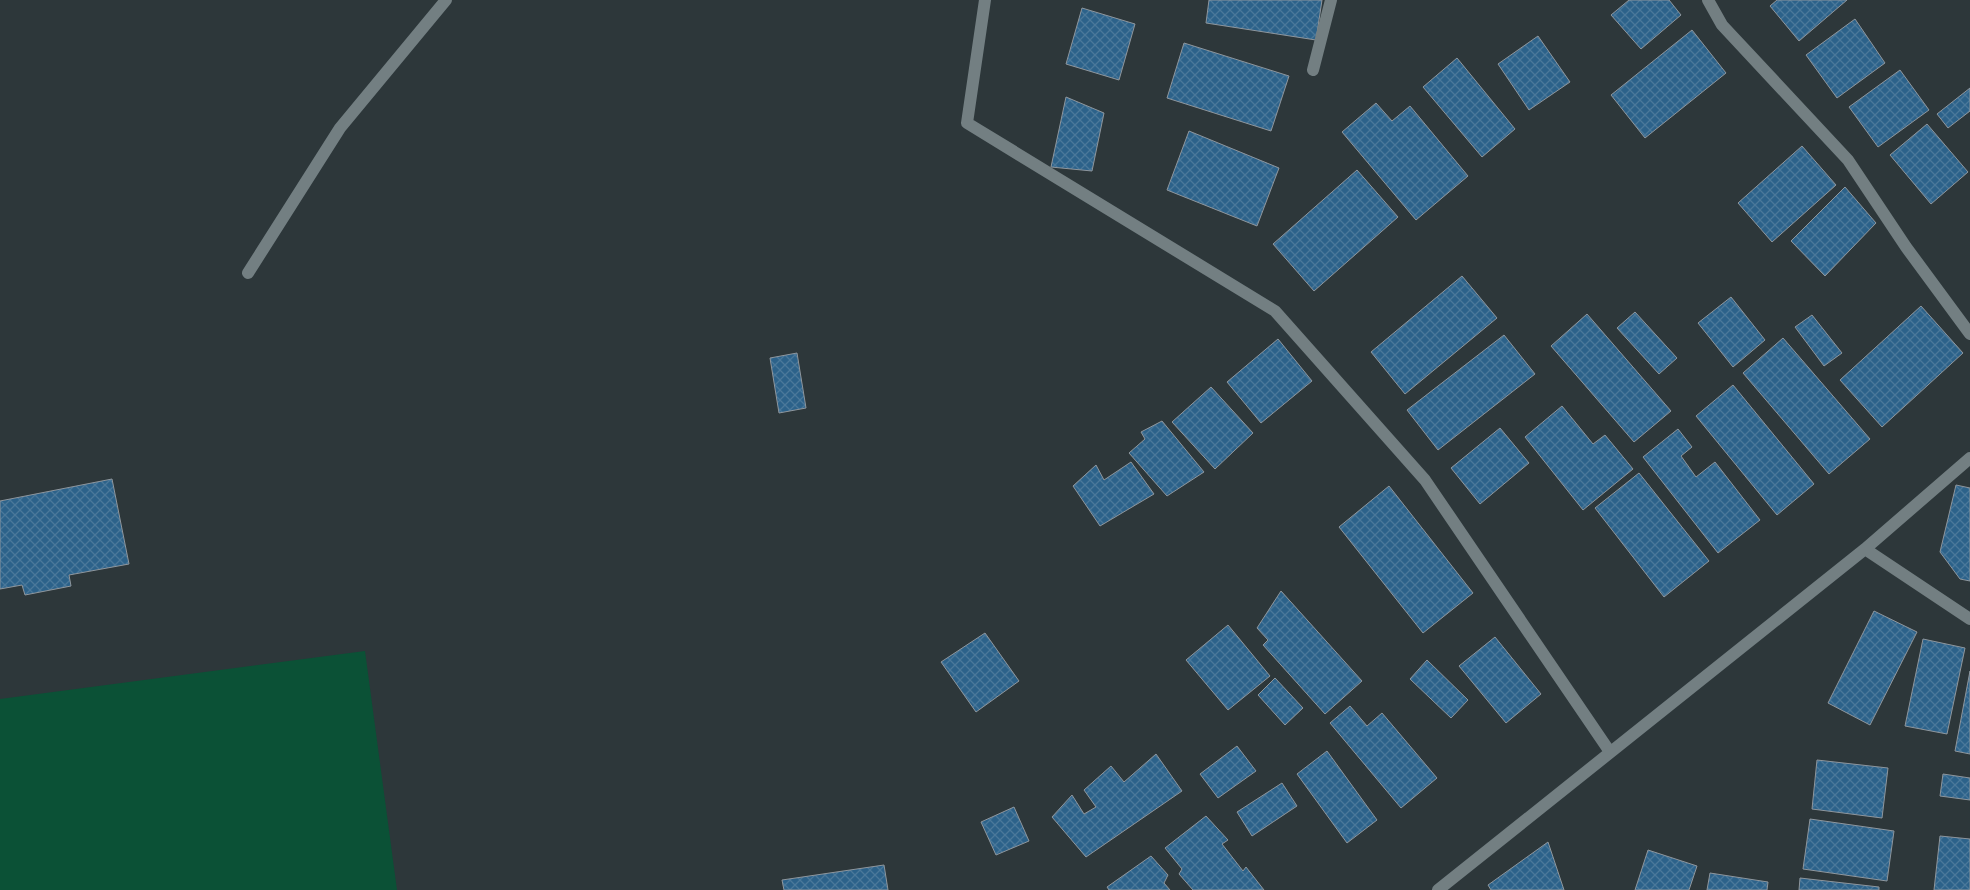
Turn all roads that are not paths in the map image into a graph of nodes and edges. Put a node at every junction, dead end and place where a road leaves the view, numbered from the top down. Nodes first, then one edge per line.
1 (446, 0) edge
2 (985, 0) edge
3 (1331, 0) edge
4 (1708, 0) edge
5 (1313, 70) dead end
6 (248, 273) dead end
7 (1970, 334) edge
8 (1970, 458) edge
9 (1865, 549) junction
10 (1970, 619) edge
11 (1610, 752) junction
12 (1438, 890) edge

1 - 6 street
2 - 11 street
3 - 5 street
4 - 7 street
8 - 9 street
9 - 10 street
9 - 11 street
11 - 12 street

